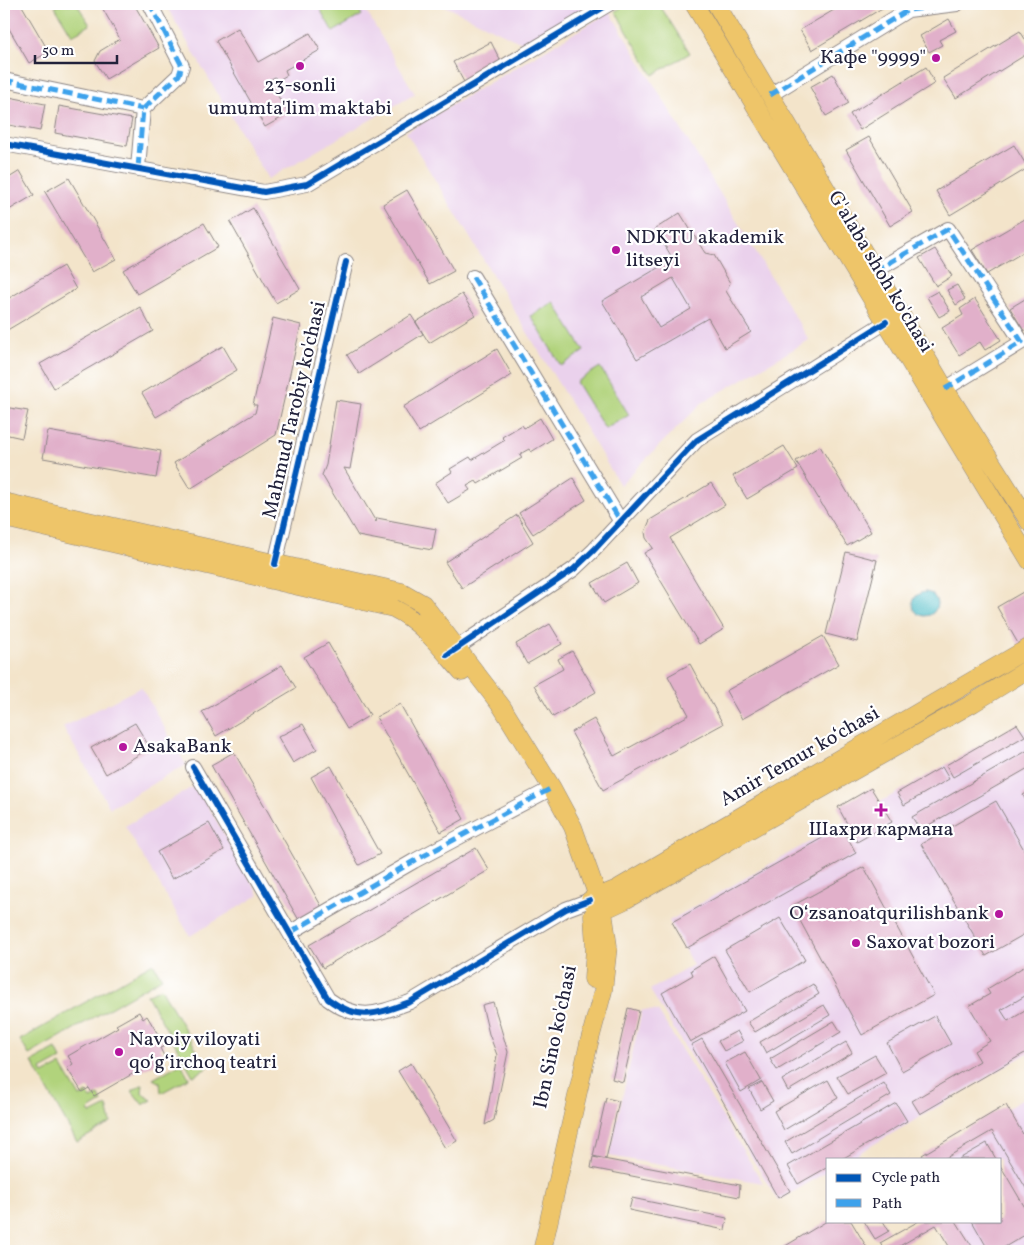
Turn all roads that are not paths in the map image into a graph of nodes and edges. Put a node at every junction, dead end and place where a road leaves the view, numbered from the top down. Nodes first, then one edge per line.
1 (150, 4) edge
2 (609, 4) edge
3 (694, 4) edge
4 (716, 4) edge
5 (956, 4) edge
6 (4, 80) edge
7 (770, 95) junction
8 (142, 109) junction
9 (4, 144) edge
10 (138, 168) junction
11 (346, 262) dead end
12 (875, 271) junction
13 (473, 277) dead end
14 (886, 322) junction
15 (945, 389) junction
16 (4, 502) edge
17 (4, 518) edge
18 (621, 522) junction
19 (1030, 523) edge
20 (1030, 561) edge
21 (275, 564) junction
22 (1030, 647) edge
23 (452, 651) junction
24 (1030, 668) edge
25 (193, 767) dead end
26 (547, 791) junction
27 (596, 906) junction
28 (291, 932) junction
29 (531, 1251) edge
30 (542, 1251) edge

1 - 8 street
2 - 10 street
3 - 14 main road, G'alaba shoh ko'chasi
4 - 7 main road, G'alaba shoh ko'chasi
5 - 7 street
6 - 8 street
7 - 12 main road, G'alaba shoh ko'chasi
8 - 10 street
9 - 10 street
11 - 21 street, Mahmud Tarobiy ko'chasi
12 - 15 main road, G'alaba shoh ko'chasi
12 - 15 street
13 - 18 street
14 - 18 street
14 - 20 main road, G'alaba shoh ko'chasi
15 - 19 main road, G'alaba shoh ko'chasi
16 - 21 main road
17 - 23 main road
18 - 23 street
21 - 23 main road
22 - 27 main road, Amir Temur ko‘chasi
23 - 26 main road
24 - 27 main road, Amir Temur ko‘chasi
25 - 28 street
26 - 27 main road
26 - 28 street
27 - 28 street
27 - 29 main road, Ibn Sino ko'chasi
27 - 30 main road

